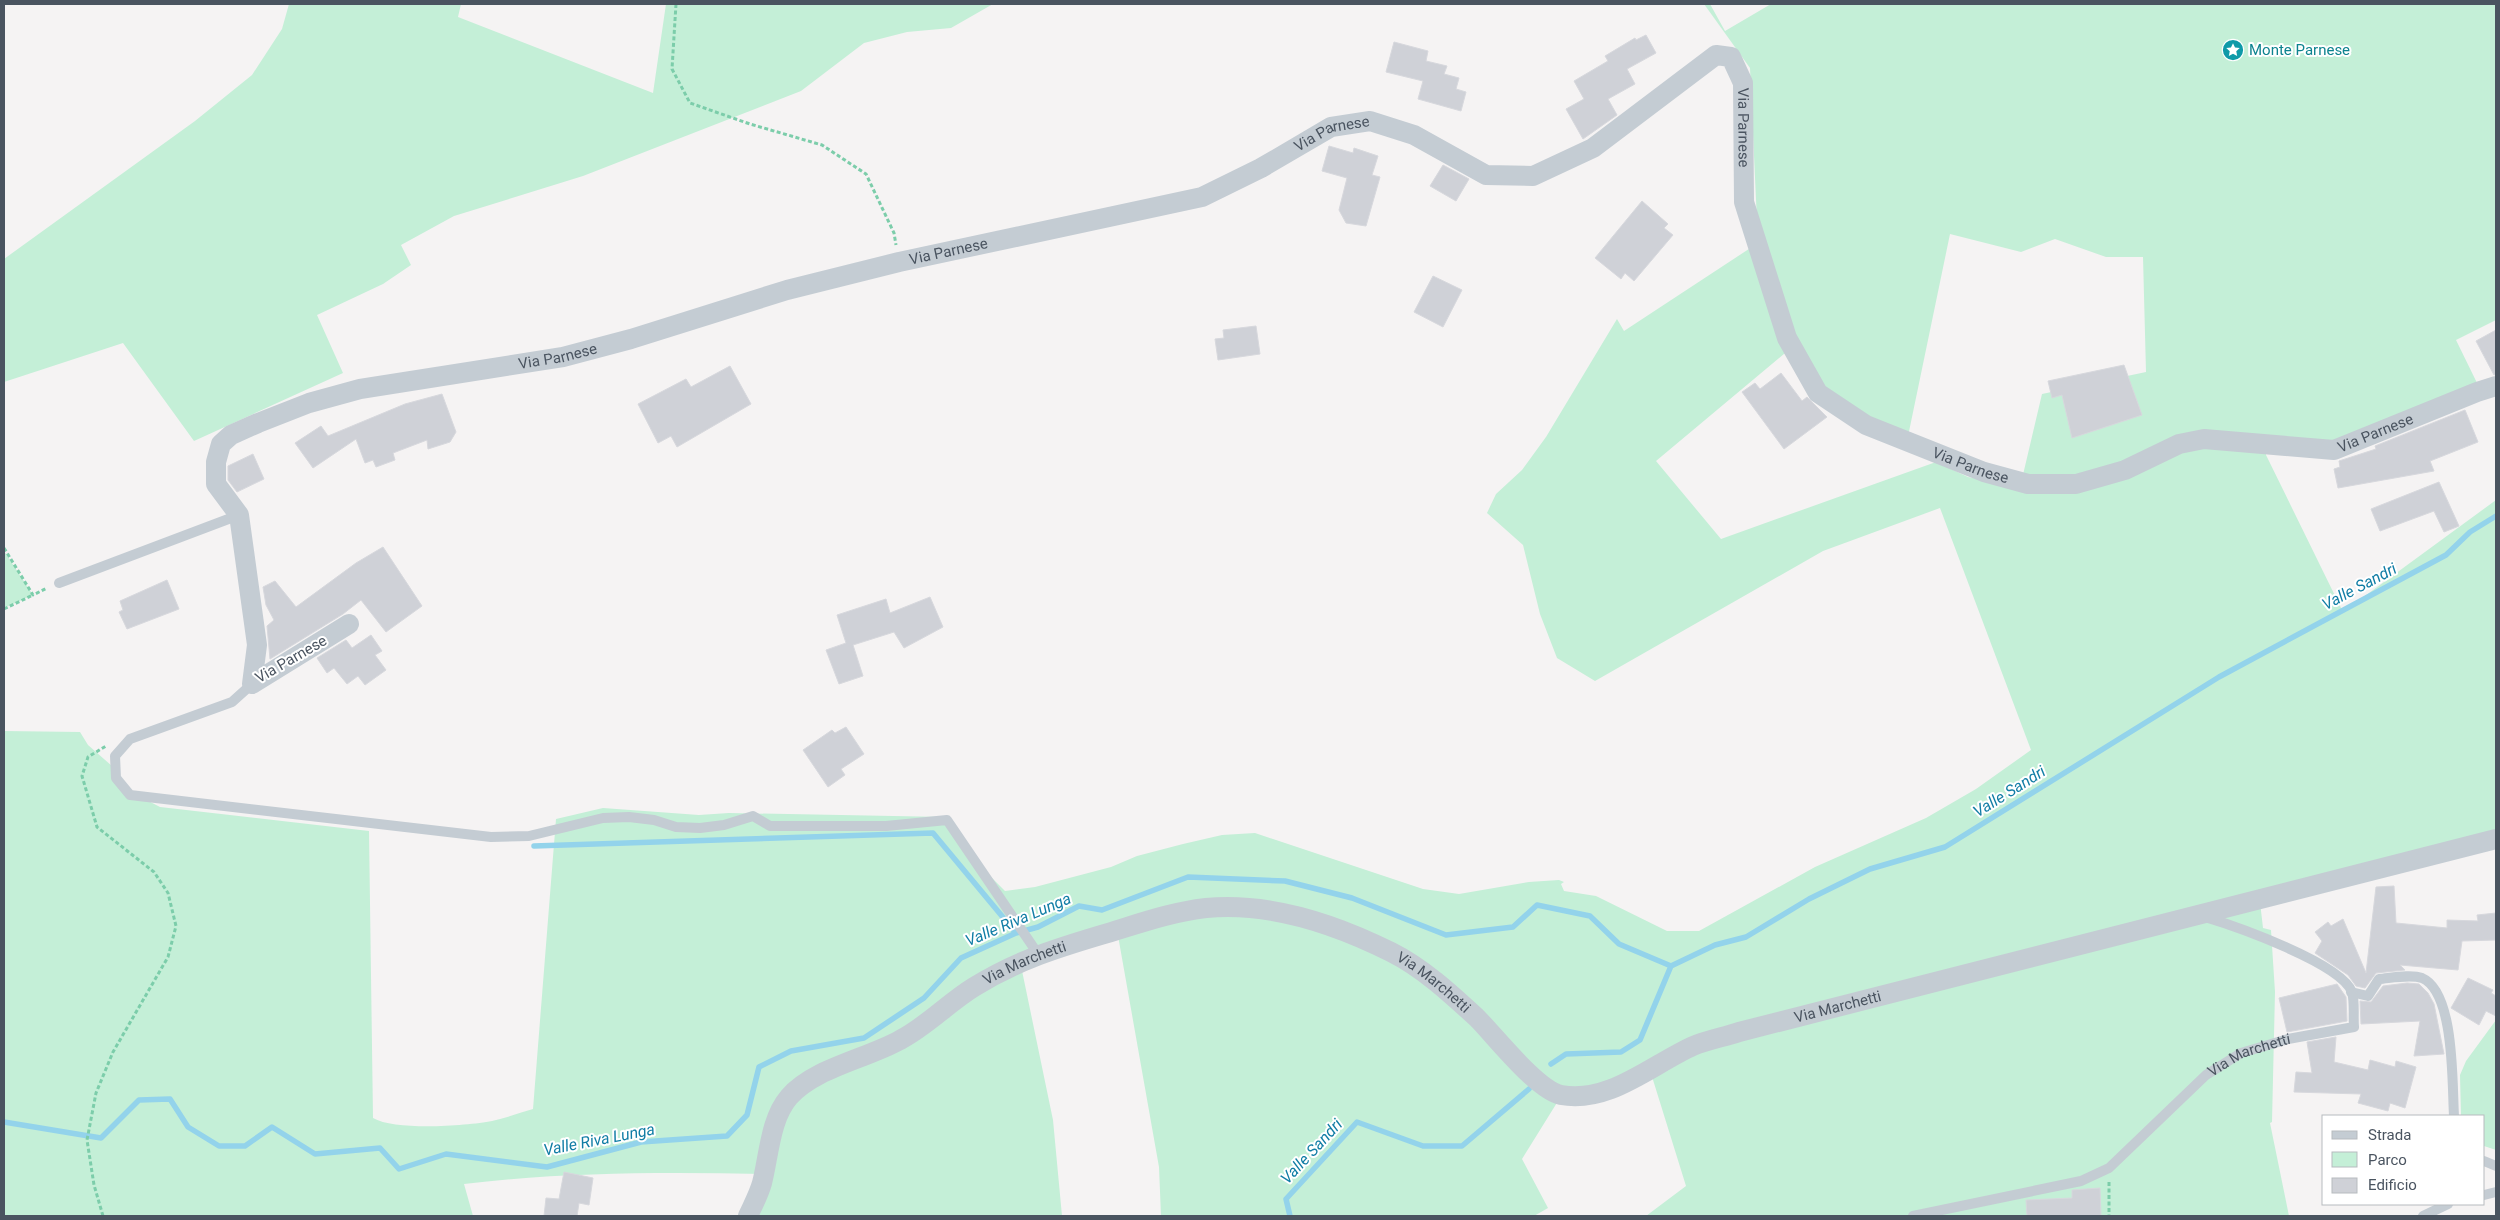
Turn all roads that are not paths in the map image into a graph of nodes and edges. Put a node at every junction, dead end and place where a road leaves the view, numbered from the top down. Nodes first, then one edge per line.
1 (2496, 386) edge
2 (239, 516) junction
3 (59, 582) road end
4 (349, 624) dead end
5 (252, 684) junction
6 (2496, 839) edge
7 (2196, 915) junction
8 (1033, 946) junction
9 (2352, 992) junction
10 (2454, 1115) edge
11 (2446, 1205) edge
12 (748, 1216) edge
13 (1913, 1216) edge
14 (2422, 1216) edge

1 - 2 street, Via Parnese
2 - 3 lane
2 - 5 street, Via Parnese
4 - 5 street, Via Parnese
5 - 8 lane
6 - 7 street, Via Marchetti
7 - 8 street, Via Marchetti
7 - 9 lane
8 - 12 street, Via Marchetti
9 - 10 lane
9 - 13 lane, Via Marchetti
11 - 14 lane

